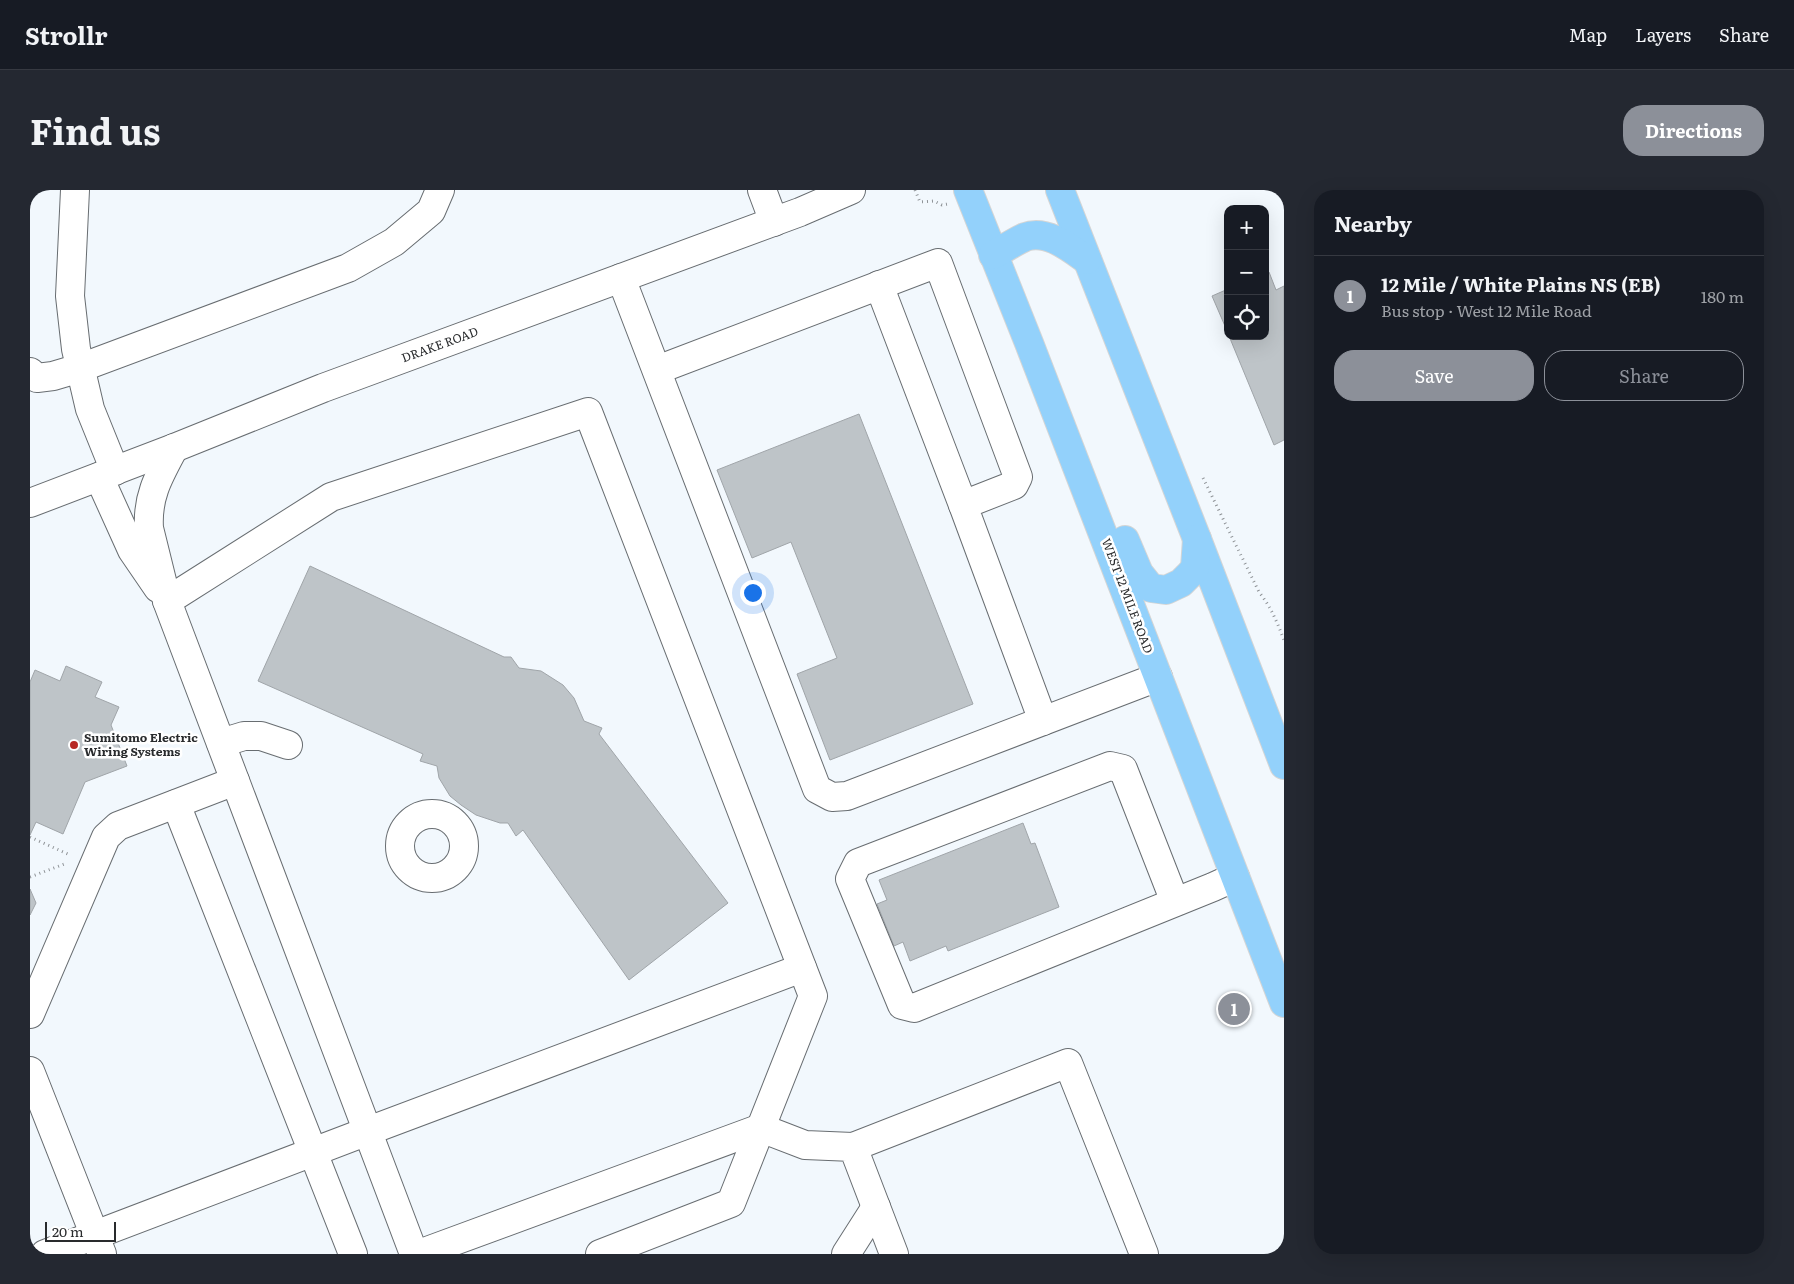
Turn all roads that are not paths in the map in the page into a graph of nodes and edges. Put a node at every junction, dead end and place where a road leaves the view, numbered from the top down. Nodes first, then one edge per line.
1 (75, 190) edge
2 (440, 190) edge
3 (762, 190) edge
4 (851, 190) edge
5 (968, 190) edge
6 (1060, 190) edge
7 (774, 222) junction
8 (993, 255) junction
9 (1087, 260) junction
10 (621, 278) junction
11 (879, 285) junction
12 (1030, 343) junction
13 (80, 368) junction
14 (657, 370) junction
15 (30, 372) edge
16 (174, 448) junction
17 (107, 474) junction
18 (30, 503) edge
19 (963, 504) junction
20 (1198, 539) junction
21 (167, 601) junction
22 (1158, 677) junction
23 (1043, 721) junction
24 (221, 744) junction
25 (288, 745) dead end
26 (1284, 765) edge
27 (235, 781) junction
28 (176, 804) junction
29 (1235, 878) junction
30 (1175, 902) junction
31 (802, 968) junction
32 (1284, 1003) edge
33 (30, 1014) edge
34 (30, 1071) edge
35 (761, 1128) junction
36 (368, 1130) junction
37 (853, 1147) junction
38 (313, 1151) junction
39 (876, 1207) junction
40 (98, 1244) edge
41 (45, 1254) edge
42 (353, 1254) edge
43 (414, 1254) edge
44 (419, 1254) edge
45 (600, 1254) edge
46 (846, 1254) edge
47 (894, 1254) edge
48 (1144, 1254) edge

1 - 13 street
2 - 13 street
3 - 7 street
4 - 7 street, DRAKE ROAD
5 - 8 main road, WEST 12 MILE ROAD
6 - 9 main road
7 - 10 street, DRAKE ROAD
8 - 9 main road
8 - 12 main road, WEST 12 MILE ROAD
9 - 20 main road
10 - 14 street
10 - 16 street, DRAKE ROAD
11 - 14 street
11 - 19 street
11 - 19 street
12 - 20 main road
12 - 22 main road, WEST 12 MILE ROAD
13 - 15 street
13 - 17 street
14 - 23 street
16 - 17 street, DRAKE ROAD
16 - 21 street
17 - 18 street, DRAKE ROAD
17 - 21 street
19 - 23 street
20 - 26 main road
21 - 24 street
21 - 31 street
22 - 23 street
22 - 29 main road, WEST 12 MILE ROAD
24 - 25 street
24 - 27 street
27 - 28 street
27 - 36 street
28 - 33 street
28 - 38 street
29 - 30 street
29 - 32 main road, WEST 12 MILE ROAD
30 - 30 street
31 - 35 street
31 - 36 street
34 - 40 street
35 - 37 street
35 - 44 street
35 - 45 street
36 - 38 street
36 - 43 street
37 - 39 street
37 - 48 street
38 - 40 street
38 - 42 street
39 - 46 street
39 - 47 street
40 - 41 street

